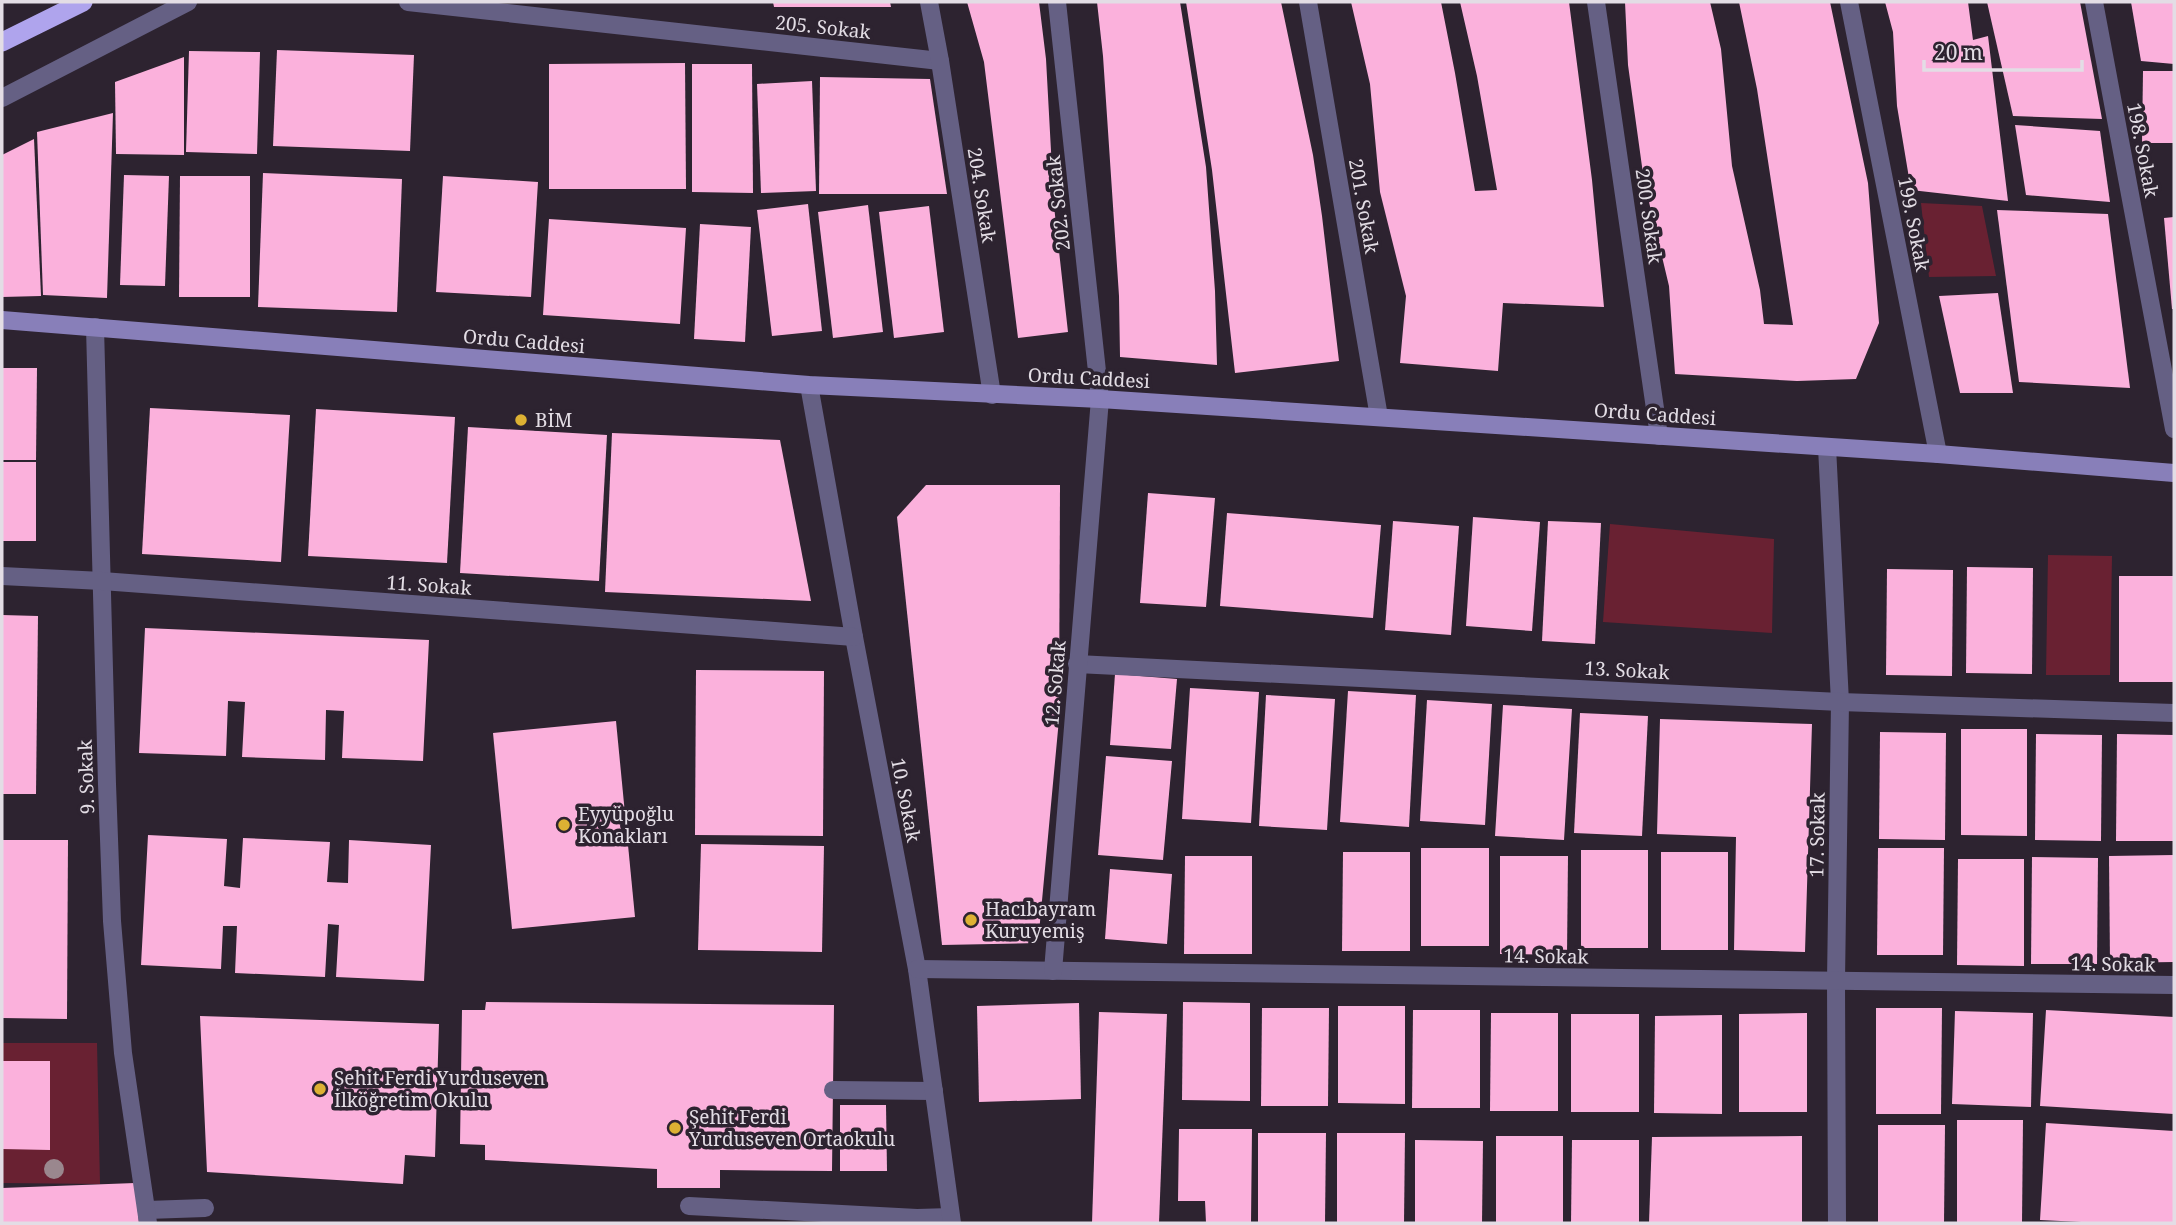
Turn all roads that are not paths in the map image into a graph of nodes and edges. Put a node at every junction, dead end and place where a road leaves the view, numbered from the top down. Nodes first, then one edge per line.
1 (83, 2) edge
2 (188, 2) edge
3 (408, 2) edge
4 (929, 2) edge
5 (1057, 2) edge
6 (1308, 2) edge
7 (1596, 2) edge
8 (1849, 2) edge
9 (2094, 2) edge
10 (2, 42) edge
11 (940, 61) junction
12 (2, 98) edge
13 (2, 320) edge
14 (95, 327) junction
15 (809, 385) junction
16 (992, 395) junction
17 (1100, 399) junction
18 (1378, 417) junction
19 (2174, 429) edge
20 (1659, 436) junction
21 (1827, 447) junction
22 (1938, 454) junction
23 (2174, 473) edge
24 (2, 576) edge
25 (102, 581) junction
26 (854, 637) junction
27 (1077, 664) junction
28 (1840, 702) junction
29 (2174, 713) edge
30 (917, 969) junction
31 (1054, 971) junction
32 (1836, 981) junction
33 (2174, 985) edge
34 (833, 1090) dead end
35 (934, 1091) junction
36 (689, 1206) dead end
37 (205, 1208) dead end
38 (147, 1217) edge
39 (952, 1220) edge
40 (1837, 1223) edge

1 - 10 highway
2 - 12 street
3 - 11 street, 205. Sokak
4 - 11 street, 204. Sokak
5 - 17 street, 202. Sokak
6 - 18 street, 201. Sokak
7 - 20 street, 200. Sokak
8 - 22 street, 199. Sokak
9 - 19 street, 198. Sokak
11 - 16 street, 204. Sokak
13 - 14 main road, Ordu Caddesi
14 - 15 main road, Ordu Caddesi
14 - 25 street, 9. Sokak
15 - 16 main road, Ordu Caddesi
15 - 26 street, 10. Sokak
16 - 17 main road, Ordu Caddesi
17 - 18 main road, Ordu Caddesi
17 - 27 street, 12. Sokak
18 - 20 main road, Ordu Caddesi
20 - 21 main road, Ordu Caddesi
21 - 22 main road, Ordu Caddesi
21 - 28 street, 17. Sokak
22 - 23 main road, Ordu Caddesi
24 - 25 street, 11. Sokak
25 - 26 street, 11. Sokak
25 - 38 street, 9. Sokak
26 - 30 street, 10. Sokak
27 - 28 street, 13. Sokak
27 - 31 street, 12. Sokak
28 - 29 street, 13. Sokak
28 - 32 street, 17. Sokak
30 - 31 street, 14. Sokak
30 - 35 street, 10. Sokak
31 - 32 street, 14. Sokak
32 - 33 street, 14. Sokak
32 - 40 street, 17. Sokak
34 - 35 street
35 - 39 street, 10. Sokak
36 - 39 street
37 - 38 street

